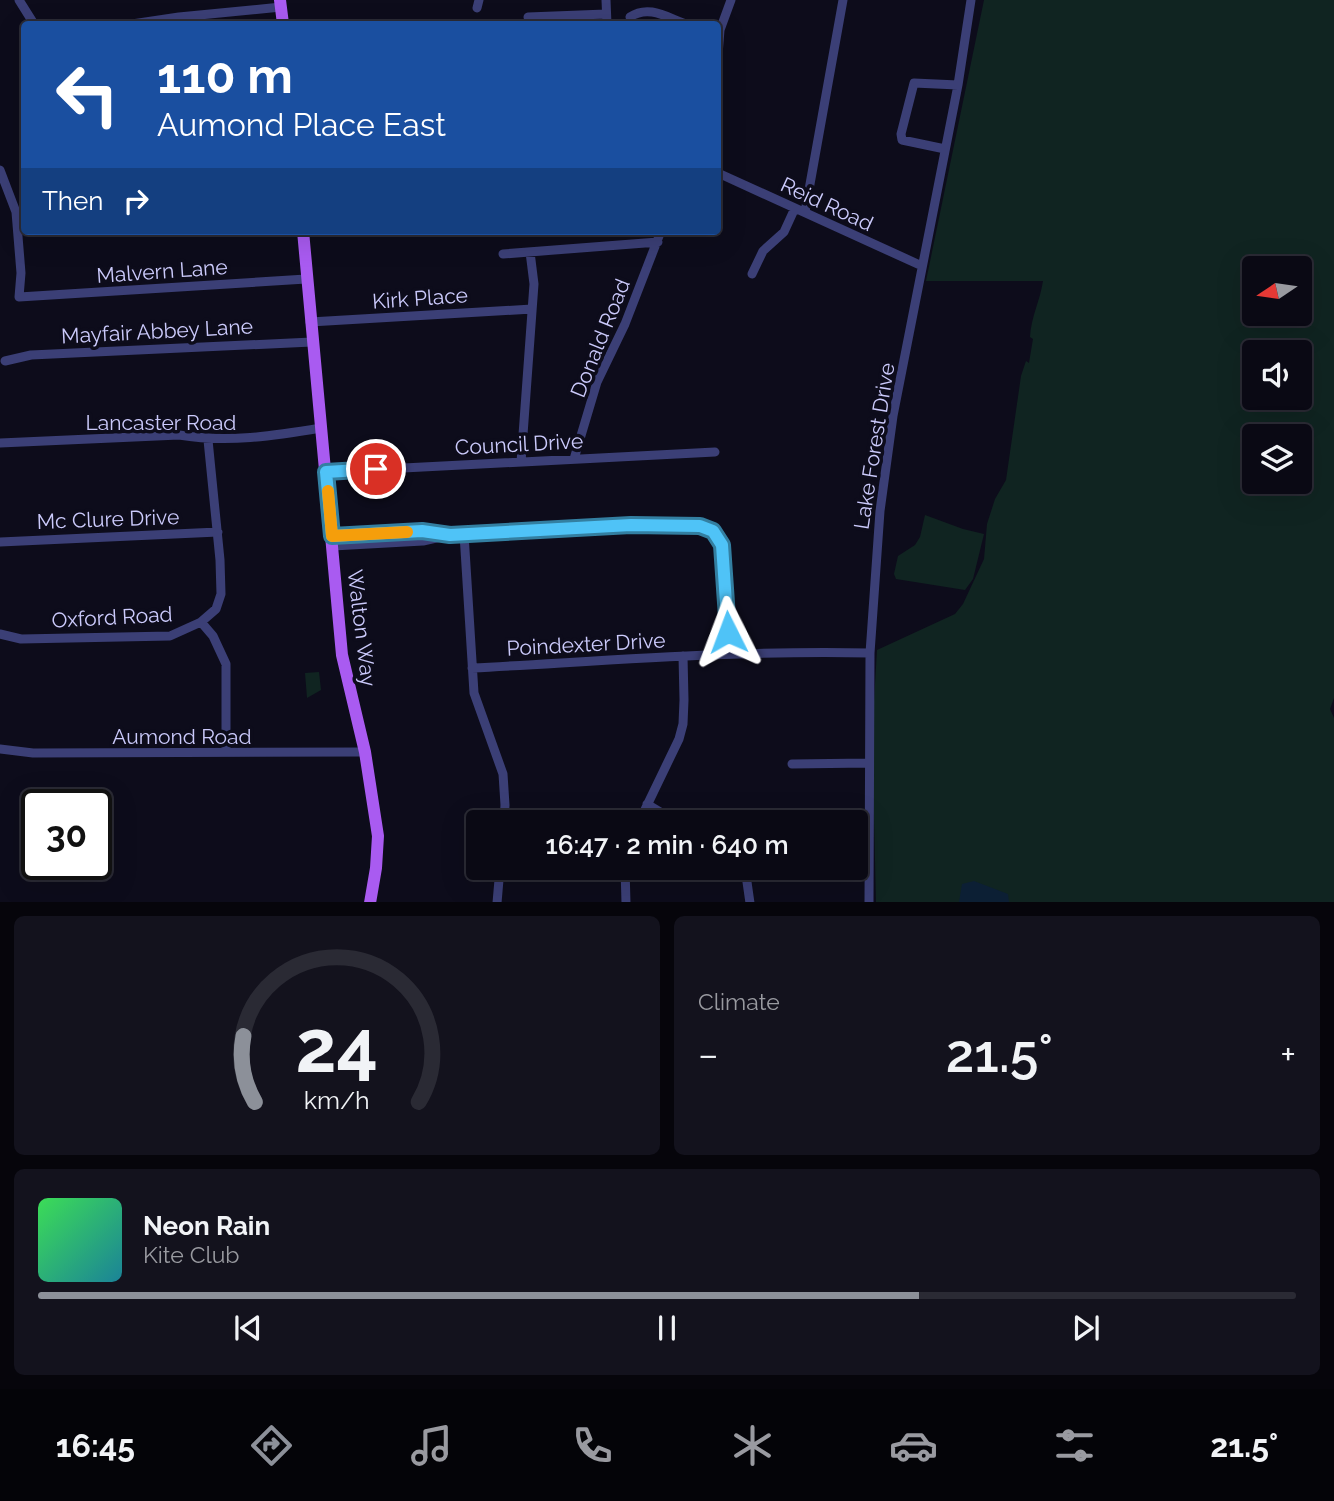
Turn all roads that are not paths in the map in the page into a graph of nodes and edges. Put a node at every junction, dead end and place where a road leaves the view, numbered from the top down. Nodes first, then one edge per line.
1 (19, 0) edge
2 (606, 0) edge
3 (731, 0) edge
4 (843, 0) edge
5 (971, 0) edge
6 (280, 4) edge
7 (606, 14) junction
8 (527, 17) dead end
9 (630, 17) dead end
10 (32, 21) edge
11 (174, 21) edge
12 (607, 21) edge
13 (678, 21) edge
14 (721, 25) edge
15 (958, 85) junction
16 (945, 149) junction
17 (0, 170) edge
18 (721, 174) edge
19 (794, 208) junction
20 (20, 210) edge
21 (805, 212) junction
22 (303, 235) edge
23 (660, 235) edge
24 (658, 242) junction
25 (530, 252) junction
26 (503, 254) dead end
27 (922, 265) junction
28 (752, 274) dead end
29 (306, 279) junction
30 (532, 309) junction
31 (310, 322) junction
32 (312, 342) junction
33 (5, 361) dead end
34 (321, 428) junction
35 (208, 440) junction
36 (0, 443) edge
37 (715, 452) dead end
38 (573, 459) junction
39 (521, 462) junction
40 (326, 472) junction
41 (218, 532) junction
42 (464, 534) junction
43 (332, 541) junction
44 (0, 542) edge
45 (201, 622) junction
46 (0, 634) edge
47 (729, 653) junction
48 (870, 653) junction
49 (683, 656) junction
50 (472, 668) junction
51 (0, 749) edge
52 (226, 752) junction
53 (365, 752) junction
54 (868, 763) junction
55 (792, 764) dead end
56 (647, 804) junction
57 (505, 810) edge
58 (644, 810) edge
59 (657, 810) edge
60 (499, 880) edge
61 (625, 880) edge
62 (747, 880) edge
63 (370, 902) edge
64 (496, 902) edge
65 (626, 902) edge
66 (750, 902) edge
67 (869, 902) edge

1 - 10 street
2 - 7 street
3 - 14 street
4 - 21 street
5 - 15 street, Lake Forest Drive
6 - 11 street
7 - 8 street
7 - 12 street
9 - 13 street
15 - 16 street, Lake Forest Drive
15 - 16 street
16 - 27 street, Lake Forest Drive
17 - 20 street
18 - 19 street, Reid Road
19 - 21 street, Reid Road
19 - 28 street
20 - 29 street, Malvern Lane
21 - 27 street, Reid Road
22 - 29 main road, Walton Way
23 - 24 street, Donald Road
24 - 25 street
24 - 38 street, Donald Road
25 - 26 street
25 - 30 street
27 - 48 street, Lake Forest Drive
29 - 31 main road, Walton Way
30 - 31 street, Kirk Place
30 - 39 street
31 - 32 main road, Walton Way
32 - 33 street, Mayfair Abbey Lane
32 - 34 main road, Walton Way
34 - 35 street, Lancaster Road
34 - 40 main road, Walton Way
35 - 36 street, Lancaster Road
35 - 41 street, Oxford Road
37 - 38 street, Council Drive
38 - 39 street, Council Drive
39 - 40 street, Council Drive
40 - 43 main road, Walton Way
41 - 44 street, Mc Clure Drive
41 - 45 street, Oxford Road
42 - 43 street
42 - 47 street
42 - 50 street
43 - 53 main road, Walton Way
45 - 46 street, Oxford Road
45 - 52 street
47 - 48 street, Poindexter Drive
47 - 49 street, Poindexter Drive
48 - 54 street, Lake Forest Drive
49 - 50 street, Poindexter Drive
49 - 56 street
50 - 57 street
51 - 52 street, Aumond Road
52 - 53 street, Aumond Road
53 - 63 main road, Walton Way
54 - 55 street
54 - 67 street, Lake Forest Drive
56 - 58 street
56 - 59 street
60 - 64 street
61 - 65 street
62 - 66 street

